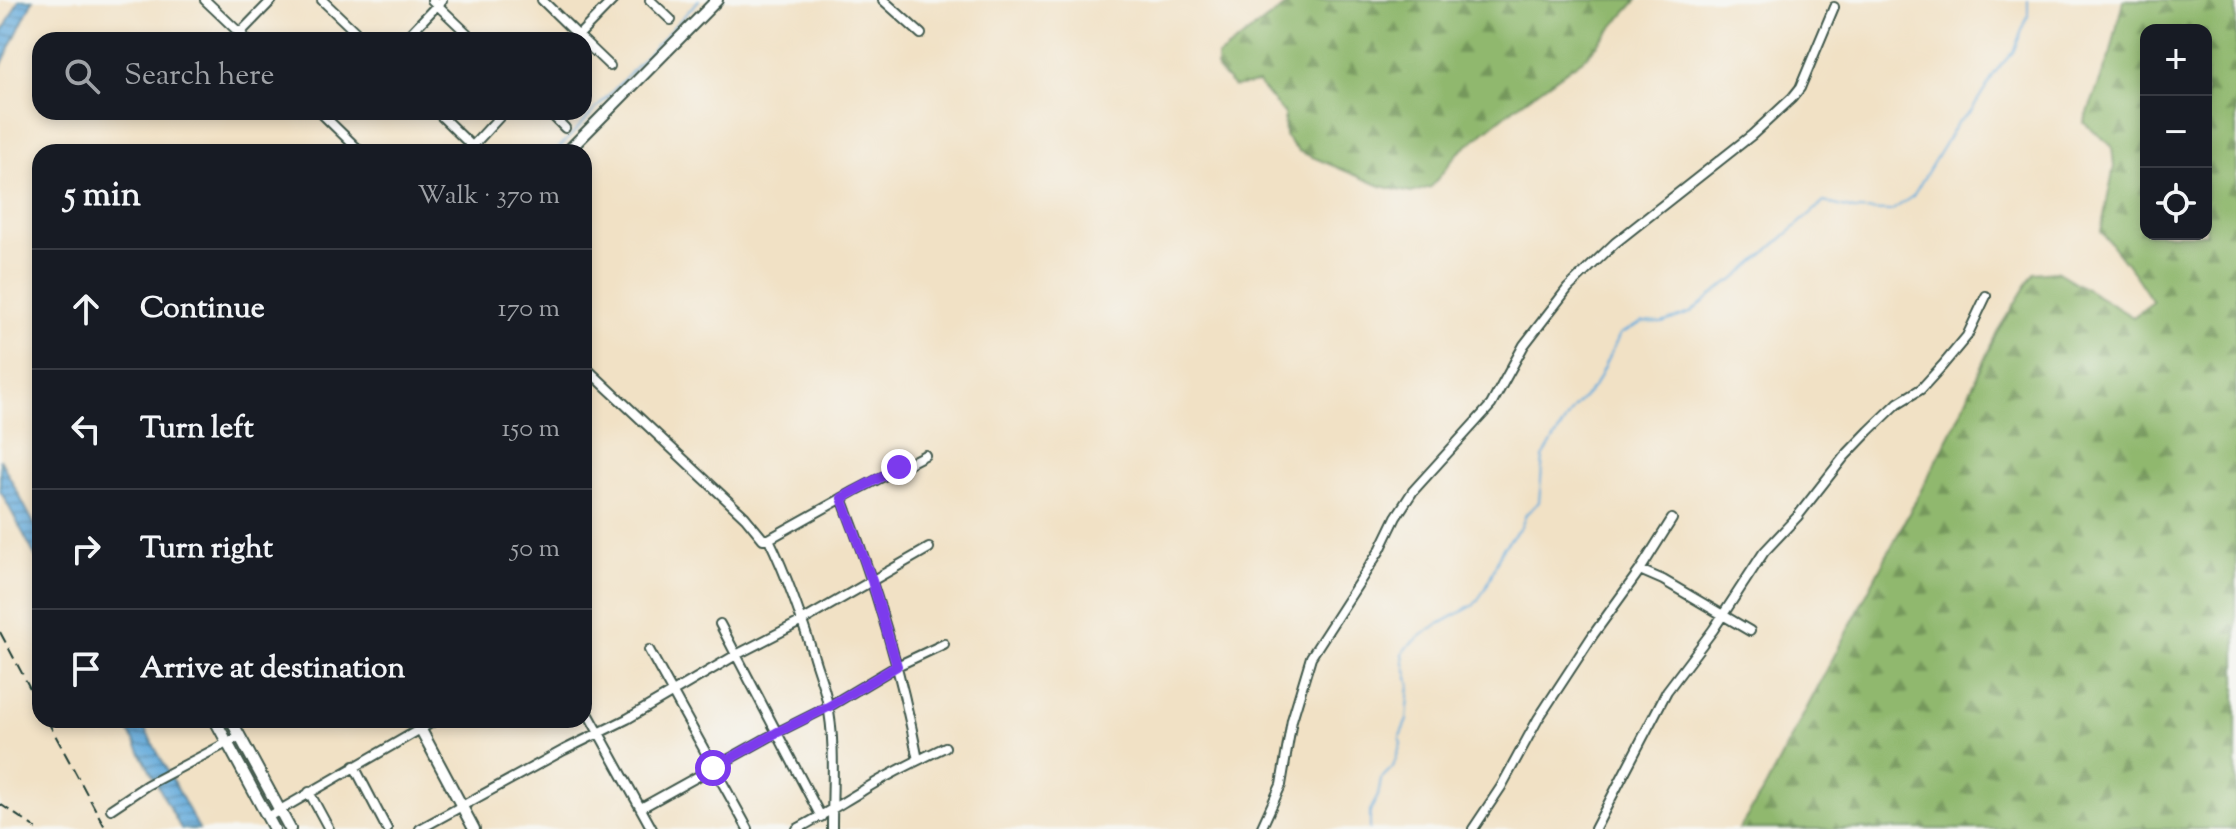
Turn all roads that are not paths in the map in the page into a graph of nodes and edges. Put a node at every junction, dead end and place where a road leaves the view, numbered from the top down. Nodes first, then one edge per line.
1 (205, 0) edge
2 (272, 0) edge
3 (322, 0) edge
4 (542, 0) edge
5 (613, 0) edge
6 (650, 0) edge
7 (717, 0) edge
8 (883, 0) edge
9 (437, 2) edge
10 (1834, 7) dead end
11 (671, 20) dead end
12 (238, 32) edge
13 (247, 32) edge
14 (356, 32) edge
15 (411, 32) edge
16 (466, 32) edge
17 (573, 32) edge
18 (586, 32) edge
19 (921, 34) dead end
20 (592, 50) edge
21 (610, 66) dead end
22 (332, 120) edge
23 (444, 120) edge
24 (497, 120) edge
25 (557, 120) edge
26 (565, 128) dead end
27 (354, 144) edge
28 (466, 144) edge
29 (477, 144) edge
30 (575, 144) edge
31 (1986, 296) dead end
32 (592, 374) edge
33 (925, 455) dead end
34 (842, 498) junction
35 (1672, 519) dead end
36 (769, 539) junction
37 (929, 548) dead end
38 (1640, 570) junction
39 (872, 581) junction
40 (1723, 615) junction
41 (802, 621) junction
42 (720, 624) dead end
43 (1750, 631) dead end
44 (944, 644) dead end
45 (649, 650) dead end
46 (736, 655) junction
47 (897, 666) junction
48 (672, 692) junction
49 (828, 707) junction
50 (592, 720) edge
51 (219, 728) edge
52 (236, 728) edge
53 (411, 728) edge
54 (419, 728) edge
55 (599, 733) junction
56 (776, 733) junction
57 (240, 736) junction
58 (227, 743) junction
59 (945, 747) dead end
60 (918, 760) junction
61 (354, 766) junction
62 (713, 768) junction
63 (309, 792) junction
64 (462, 806) junction
65 (641, 808) junction
66 (111, 809) dead end
67 (280, 810) junction
68 (832, 811) junction
69 (268, 817) junction
70 (821, 817) junction
71 (274, 829) edge
72 (290, 829) edge
73 (329, 829) edge
74 (387, 829) edge
75 (420, 829) edge
76 (474, 829) edge
77 (652, 829) edge
78 (748, 829) edge
79 (797, 829) edge
80 (832, 829) edge
81 (1261, 829) edge
82 (1473, 829) edge
83 (1595, 829) edge

1 - 12 street
2 - 13 street
3 - 14 street
4 - 17 street
5 - 18 street
6 - 11 street
7 - 30 street
8 - 19 street
9 - 15 street
9 - 16 street
10 - 81 street
20 - 21 street
22 - 27 street
23 - 28 street
24 - 29 street
25 - 26 street
31 - 40 street
32 - 36 street
33 - 34 street
34 - 36 street
34 - 39 street
35 - 38 street
36 - 41 street
37 - 39 street
38 - 40 street
38 - 82 street
39 - 41 street
39 - 47 street
40 - 43 street
40 - 83 street
41 - 46 street
41 - 49 street
42 - 46 street
44 - 47 street
45 - 48 street
46 - 48 street
46 - 56 street
47 - 49 street
47 - 60 street
48 - 55 street
48 - 62 street
49 - 56 street
49 - 68 street
50 - 55 street
51 - 58 street
52 - 57 street
53 - 61 street
54 - 64 street
55 - 64 street
55 - 65 street
56 - 62 street
56 - 70 street
57 - 58 street
57 - 67 street
58 - 66 street
58 - 69 street
59 - 60 street
60 - 68 street
61 - 63 street
61 - 74 street
62 - 65 street
62 - 78 street
63 - 67 street
63 - 73 street
64 - 75 street
64 - 76 street
65 - 77 street
67 - 69 street
67 - 72 street
68 - 70 street
68 - 80 street
69 - 71 street
70 - 79 street

